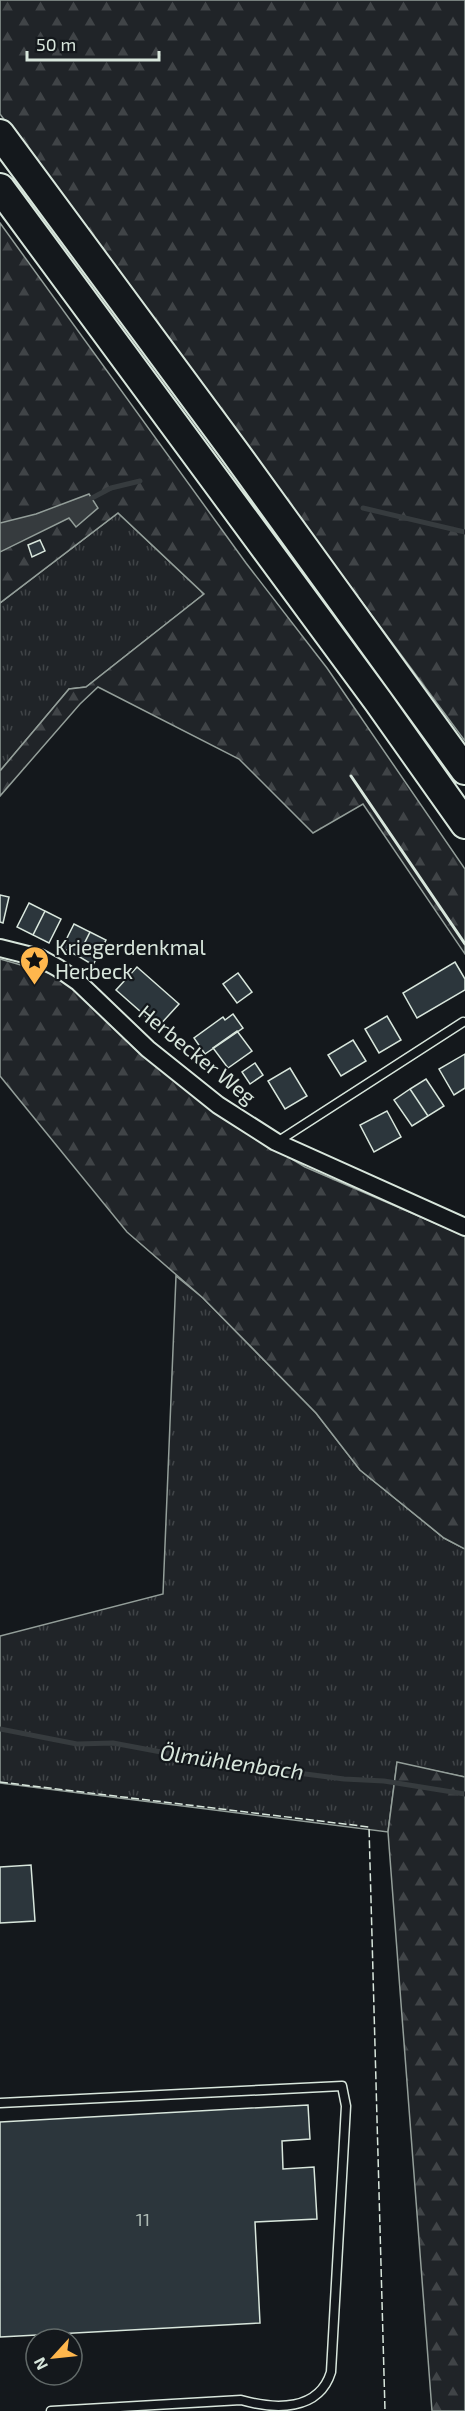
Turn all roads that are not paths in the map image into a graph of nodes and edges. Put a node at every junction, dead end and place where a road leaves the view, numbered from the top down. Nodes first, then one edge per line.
1 (0, 134) edge
2 (0, 188) edge
3 (465, 770) edge
4 (465, 824) edge
5 (0, 948) edge
6 (463, 1022) dead end
7 (276, 1142) junction
8 (465, 1227) edge
9 (0, 2103) edge
10 (51, 2411) edge

1 - 3 highway
2 - 4 highway
5 - 7 street, Herbecker Weg
6 - 7 lane
7 - 8 street, Herbecker Weg
9 - 10 lane

